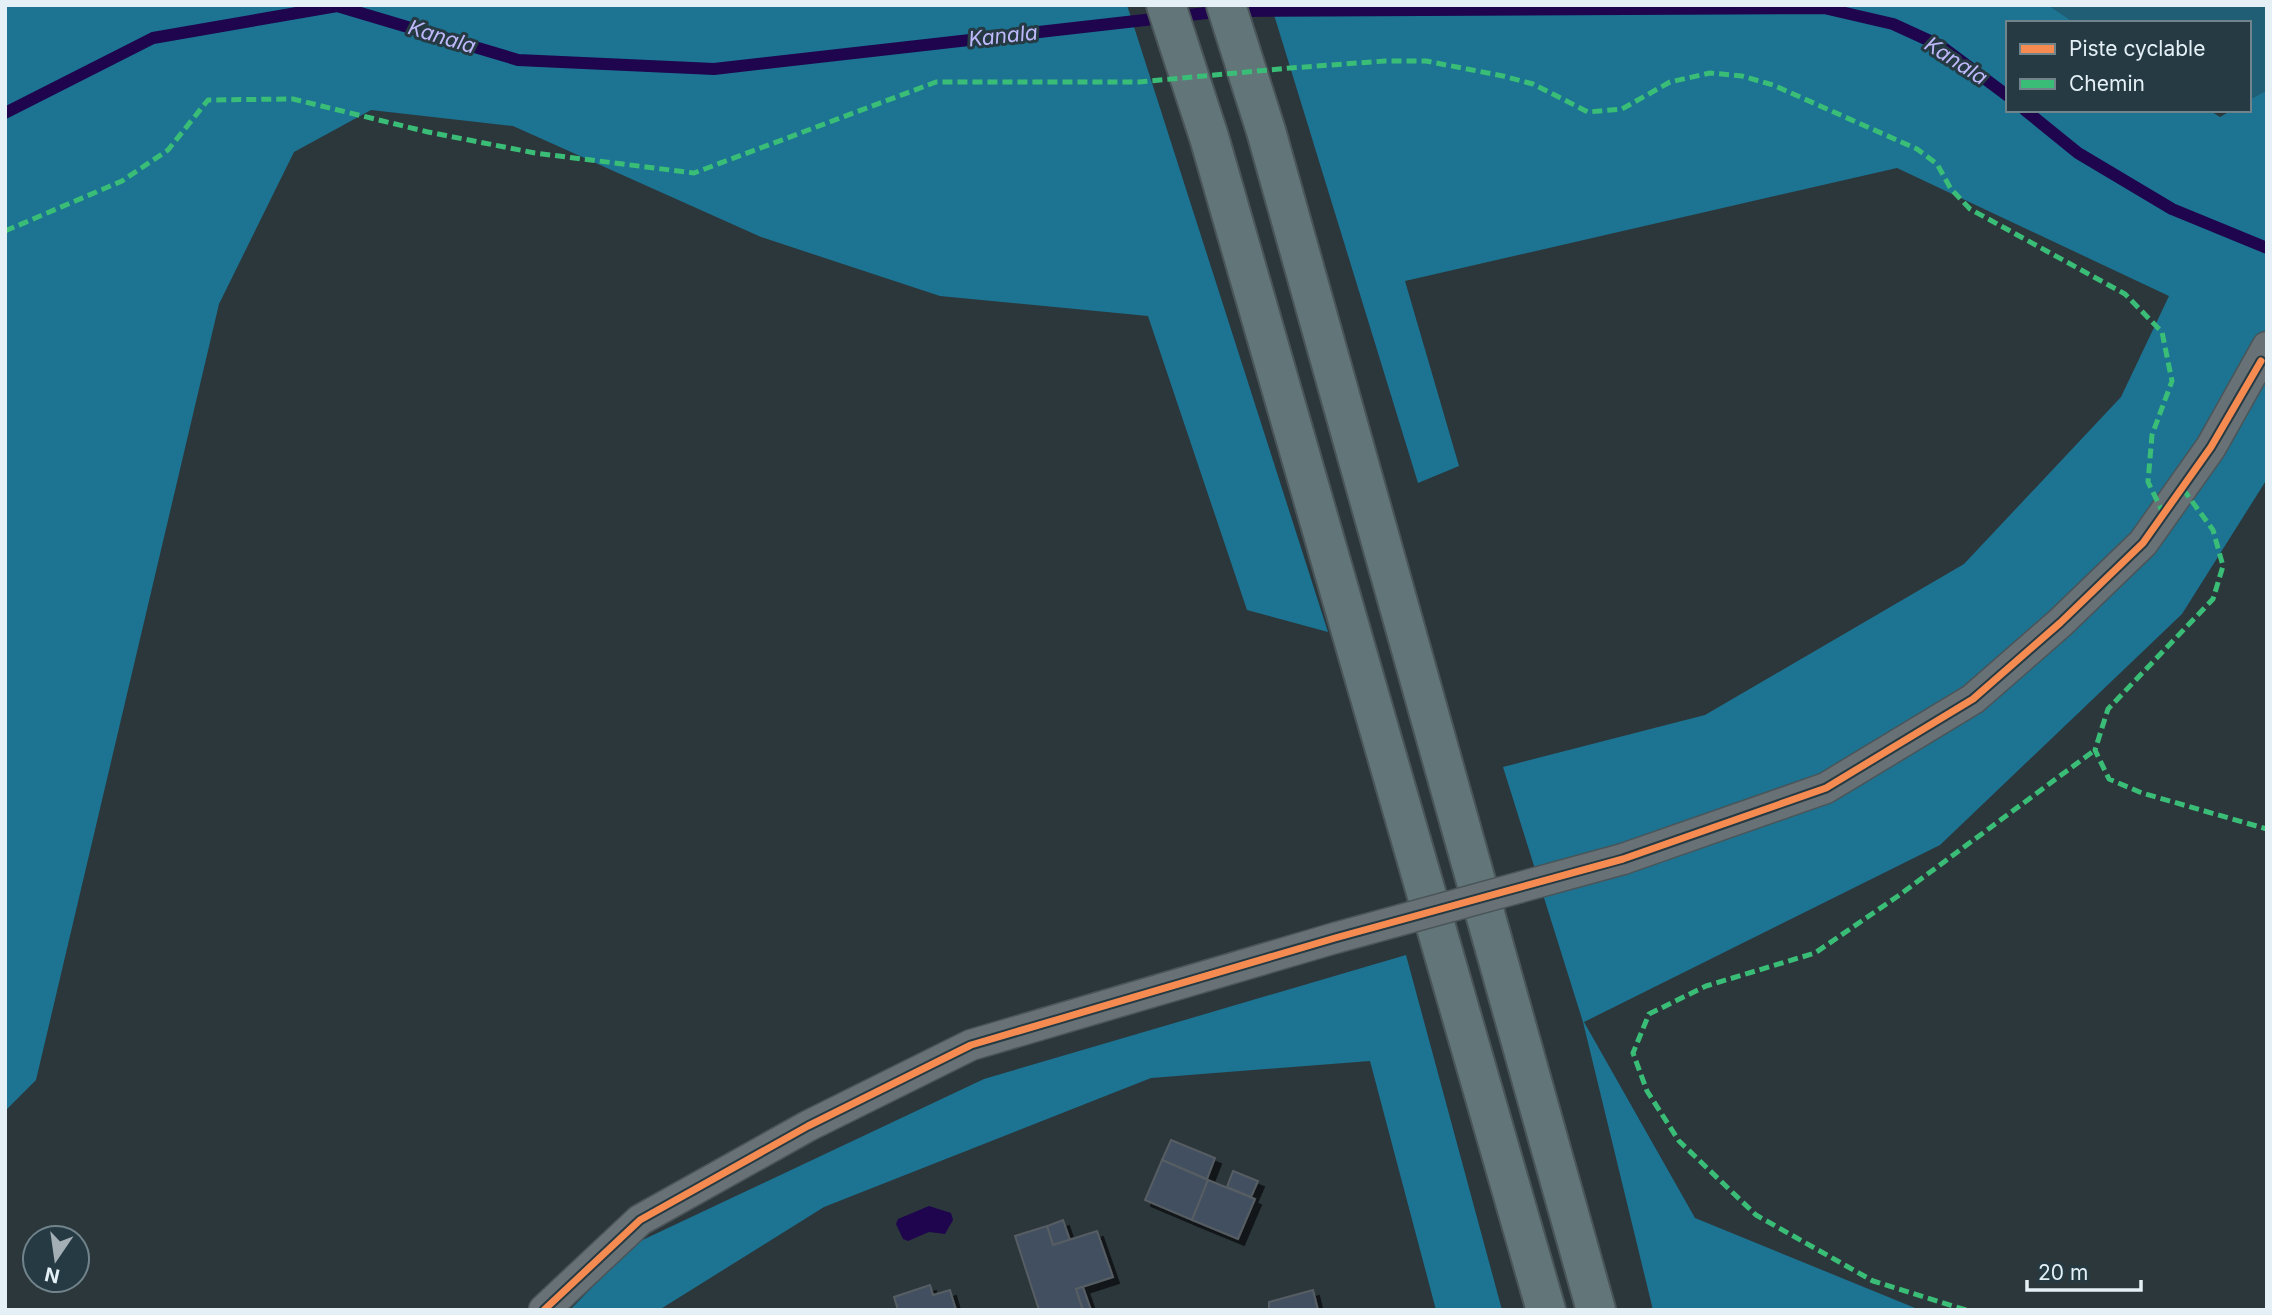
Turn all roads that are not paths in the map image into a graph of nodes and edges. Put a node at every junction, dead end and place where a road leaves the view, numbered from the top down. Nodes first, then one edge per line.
1 (1166, 5) edge
2 (1226, 5) edge
3 (2264, 354) edge
4 (544, 1310) edge
5 (1546, 1310) edge
6 (1596, 1310) edge

1 - 5 highway
2 - 6 highway
3 - 4 street, bridge

